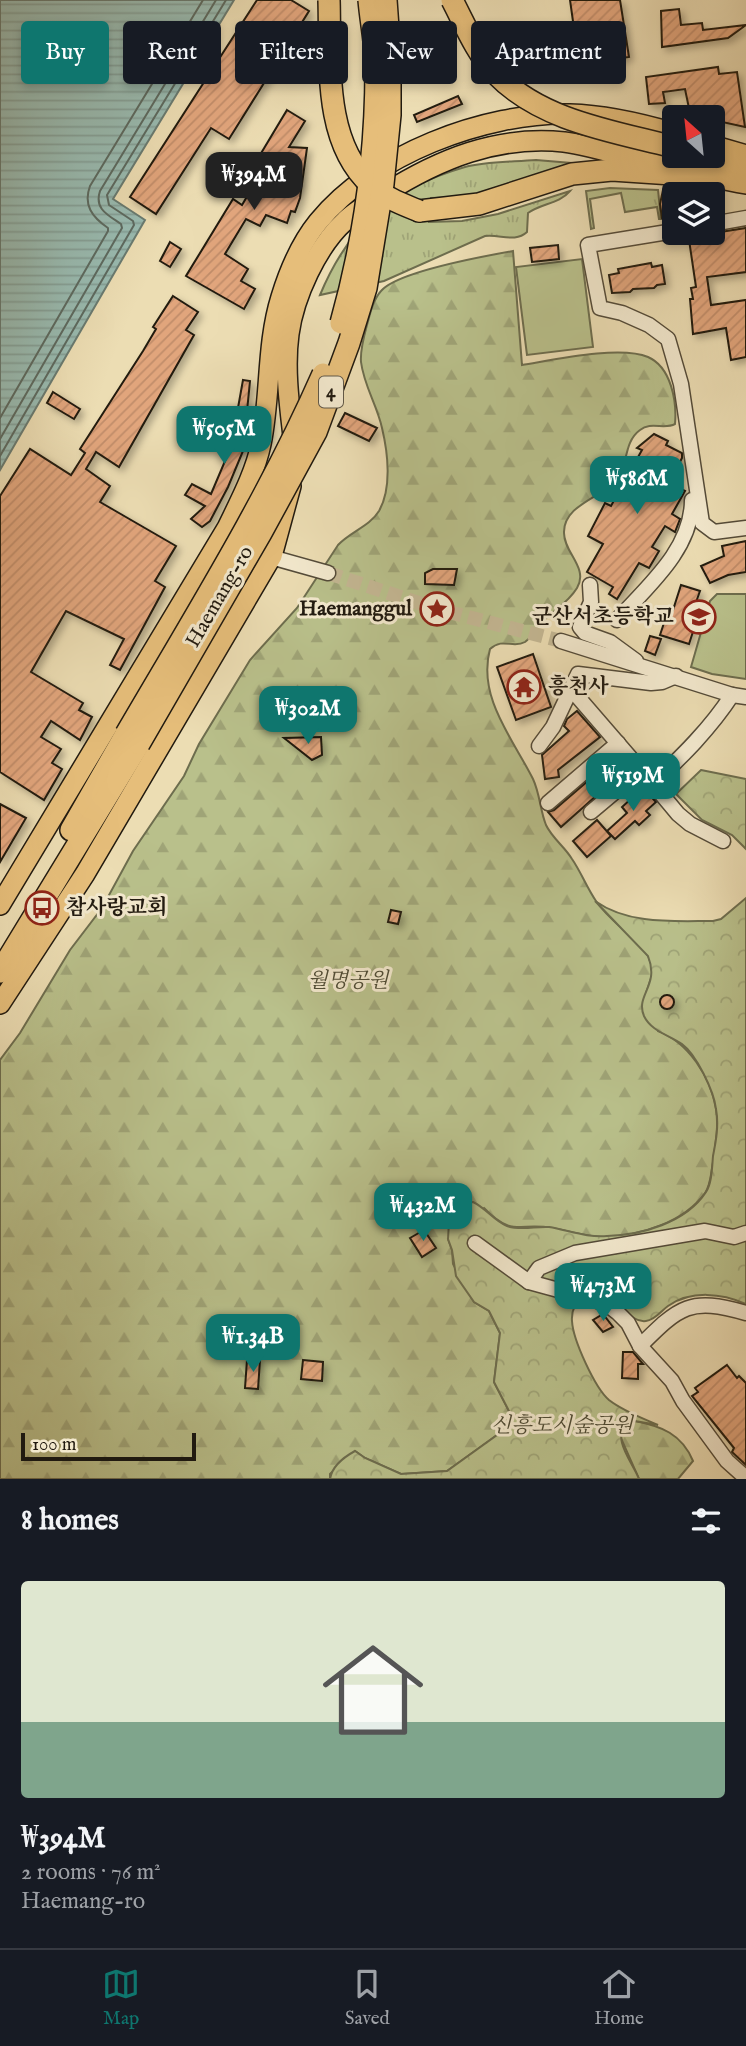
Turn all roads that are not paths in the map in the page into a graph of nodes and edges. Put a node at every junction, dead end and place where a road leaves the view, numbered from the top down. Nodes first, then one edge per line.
1 (329, 0) edge
2 (369, 0) edge
3 (386, 0) edge
4 (452, 0) edge
5 (662, 138) edge
6 (662, 140) edge
7 (725, 149) edge
8 (746, 155) edge
9 (662, 159) edge
10 (746, 165) edge
11 (725, 166) edge
12 (662, 168) edge
13 (710, 168) edge
14 (746, 184) edge
15 (746, 218) edge
16 (725, 222) edge
17 (662, 232) edge
18 (687, 422) junction
19 (746, 528) edge
20 (218, 543) junction
21 (272, 556) junction
22 (328, 573) tunnel mouth
23 (590, 585) dead end
24 (181, 602) junction
25 (617, 620) dead end
26 (225, 634) junction
27 (561, 641) tunnel mouth
28 (642, 666) junction
29 (676, 676) junction
30 (571, 689) junction
31 (739, 696) edge
32 (132, 739) junction
33 (618, 743) junction
34 (539, 746) dead end
35 (641, 770) junction
36 (653, 784) junction
37 (548, 803) dead end
38 (591, 812) dead end
39 (723, 841) dead end
40 (0, 905) edge
41 (0, 946) edge
42 (0, 972) edge
43 (0, 1004) edge
44 (746, 1233) edge
45 (474, 1243) dead end
46 (529, 1282) junction
47 (746, 1313) edge
48 (640, 1346) junction
49 (746, 1478) edge

1 - 12 highway, bridge
2 - 32 highway, 4, bridge
3 - 32 highway, 4, bridge
4 - 6 highway, bridge
5 - 20 main road, Haemang-ro
7 - 8 main road
9 - 21 main road, Haemang-ro
10 - 11 highway
13 - 14 main road, Haemang-ro
15 - 16 street
17 - 18 street
18 - 19 street
18 - 25 street
20 - 21 street
20 - 24 main road, Haemang-ro
21 - 22 street
21 - 26 main road, Haemang-ro
23 - 28 street
24 - 26 main road
24 - 40 main road, Haemang-ro
26 - 43 main road, Haemang-ro
27 - 28 street
28 - 29 street
29 - 30 street
29 - 31 street
30 - 33 street
30 - 34 street
31 - 36 street
32 - 41 highway, 4
32 - 42 highway, 4
33 - 35 street
33 - 37 street
35 - 36 street
35 - 38 street
36 - 39 street
44 - 46 street
45 - 46 street
46 - 48 street
47 - 48 street
48 - 49 street

